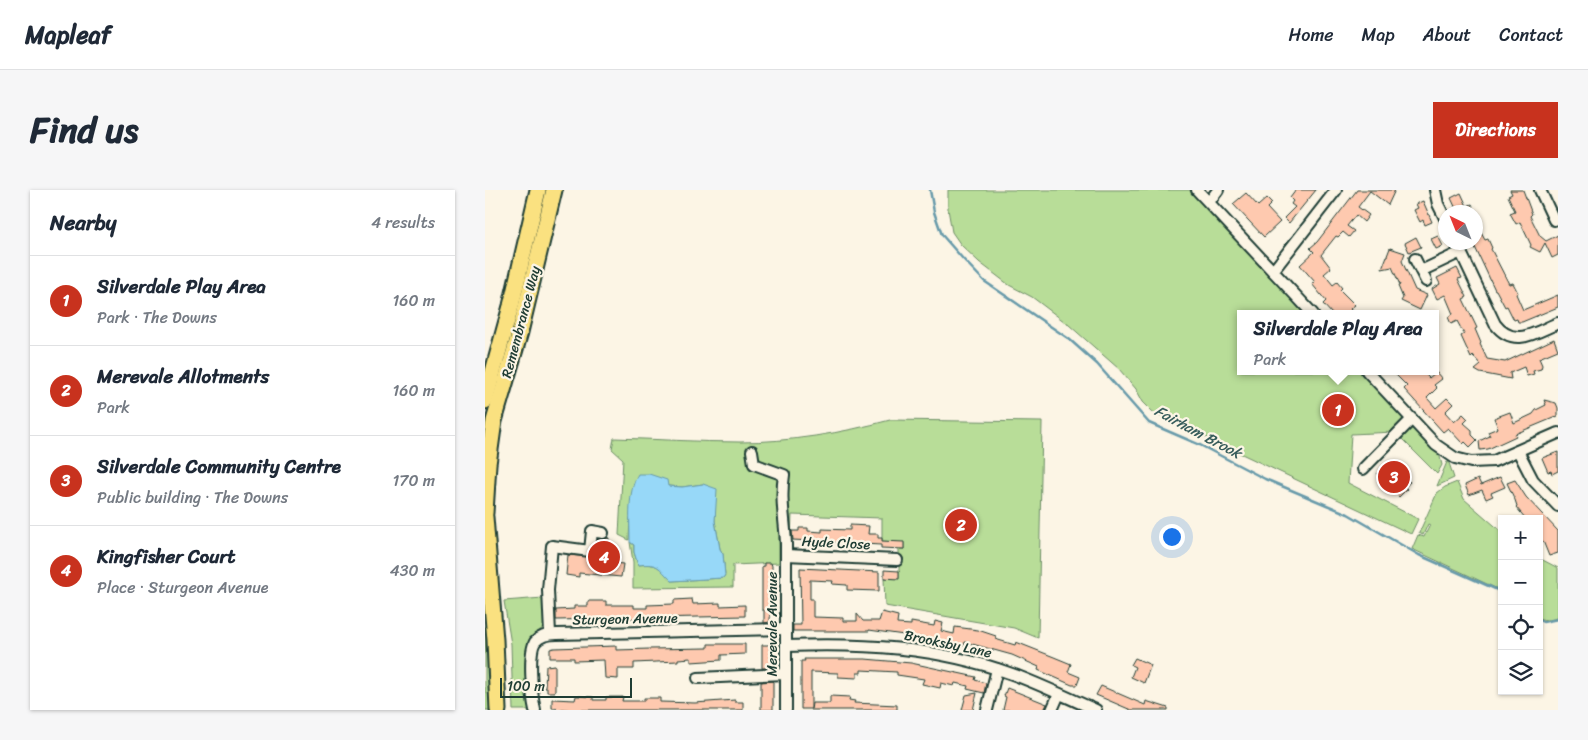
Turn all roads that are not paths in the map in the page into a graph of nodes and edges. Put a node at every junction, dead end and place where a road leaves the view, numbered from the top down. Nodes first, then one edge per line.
1 (1197, 190) edge
2 (1218, 190) edge
3 (1336, 190) edge
4 (1435, 190) edge
5 (1540, 190) edge
6 (537, 193) edge
7 (554, 195) edge
8 (1209, 202) junction
9 (1438, 205) edge
10 (1552, 221) edge
11 (1454, 250) edge
12 (1460, 250) edge
13 (1415, 259) dead end
14 (1273, 271) junction
15 (1421, 271) junction
16 (1426, 280) dead end
17 (1309, 310) edge
18 (1558, 323) edge
19 (1371, 375) edge
20 (485, 401) edge
21 (1412, 419) junction
22 (1558, 434) edge
23 (752, 451) dead end
24 (1518, 451) junction
25 (1363, 469) dead end
26 (1558, 506) edge
27 (485, 515) edge
28 (603, 533) dead end
29 (786, 555) junction
30 (897, 560) dead end
31 (786, 628) junction
32 (550, 634) junction
33 (786, 646) junction
34 (997, 669) junction
35 (786, 674) junction
36 (698, 678) dead end
37 (1059, 694) junction
38 (498, 710) edge
39 (535, 710) edge
40 (786, 710) edge
41 (987, 710) edge
42 (1052, 710) edge
43 (1096, 710) edge

1 - 8 street
2 - 8 street
3 - 14 street
4 - 9 street
5 - 10 street
6 - 20 highway, Remembrance Way
7 - 27 highway, Remembrance Way
8 - 14 street
11 - 15 street
12 - 18 street
13 - 15 street
14 - 17 street
15 - 16 street
19 - 21 street
21 - 24 street
21 - 25 street
22 - 24 street
23 - 29 street, Merevale Avenue
24 - 26 street
27 - 38 highway, Remembrance Way
28 - 32 street
29 - 30 street, Hyde Close
29 - 31 street, Merevale Avenue
31 - 32 street, Sturgeon Avenue
31 - 33 street, Merevale Avenue
32 - 39 street
33 - 34 street, Brooksby Lane
33 - 35 street, Merevale Avenue
34 - 37 street, Brooksby Lane
34 - 41 street
35 - 36 street
35 - 40 street, Merevale Avenue
37 - 42 street
37 - 43 street, Brooksby Lane

